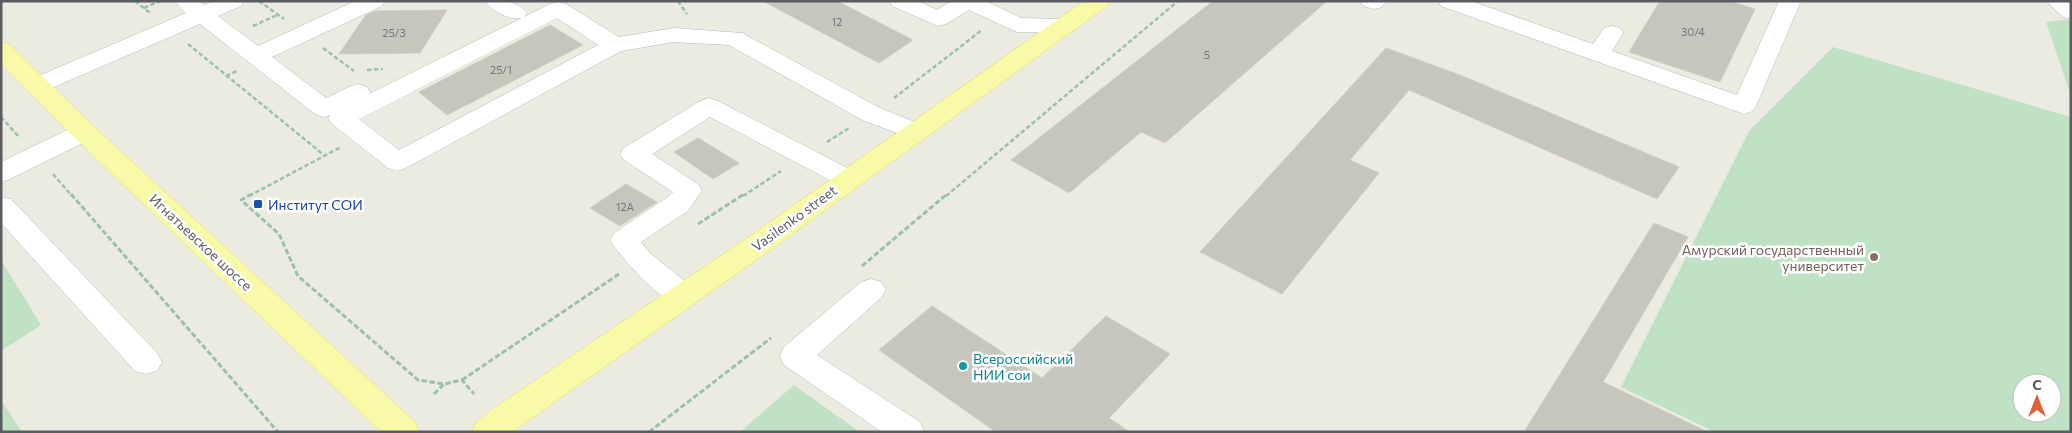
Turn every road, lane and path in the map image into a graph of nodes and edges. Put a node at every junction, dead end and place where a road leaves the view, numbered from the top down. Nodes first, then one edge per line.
1 (135, 1) edge
2 (161, 1) edge
3 (233, 1) edge
4 (374, 1) edge
5 (540, 1) edge
6 (900, 1) edge
7 (968, 1) edge
8 (1099, 1) edge
9 (1178, 1) edge
10 (1449, 1) edge
11 (1790, 1) edge
12 (2057, 1) edge
13 (506, 7) edge
14 (144, 8) junction
15 (194, 8) edge
16 (2071, 12) edge
17 (998, 15) junction
18 (1062, 26) junction
19 (169, 29) junction
20 (1612, 33) dead end
21 (615, 46) junction
22 (1, 49) edge
23 (1598, 54) junction
24 (255, 56) junction
25 (406, 68) junction
26 (354, 71) dead end
27 (38, 85) junction
28 (870, 114) junction
29 (1, 117) edge
30 (84, 132) junction
31 (916, 132) junction
32 (364, 136) junction
33 (37, 155) junction
34 (325, 156) junction
35 (804, 157) junction
36 (1, 172) edge
37 (848, 179) junction
38 (1, 206) edge
39 (697, 224) dead end
40 (640, 260) junction
41 (865, 280) joint
42 (683, 296) junction
43 (774, 336) dead end
44 (146, 362) dead end
45 (462, 380) junction
46 (444, 384) junction
47 (434, 394) dead end
48 (474, 394) dead end
49 (278, 432) edge
50 (403, 432) edge
51 (488, 432) edge
52 (649, 432) edge
53 (908, 432) edge

1 - 14 path
2 - 14 path
3 - 15 lane
4 - 24 lane
5 - 13 lane
6 - 7 lane
7 - 17 lane
8 - 18 main road, Vasilenko street
9 - 41 path
10 - 23 lane
11 - 23 lane
12 - 16 lane
13 - 25 lane
14 - 19 path
15 - 19 lane
15 - 24 lane
17 - 18 lane
17 - 28 path
18 - 31 main road, Vasilenko street
19 - 27 lane
19 - 34 path
20 - 23 lane
21 - 28 lane
21 - 32 lane
21 - 32 lane
22 - 27 main road, Игнатьевское шоссе
24 - 25 lane
25 - 26 path
27 - 30 main road, Игнатьевское шоссе
28 - 31 lane
28 - 35 path
29 - 33 path
30 - 33 lane
30 - 50 main road, Игнатьевское шоссе
31 - 37 main road, Vasilenko street
32 - 34 path
33 - 36 lane
33 - 49 path
34 - 46 path
35 - 37 lane
35 - 39 path
35 - 40 lane
37 - 42 main road, Vasilenko street
38 - 44 lane
40 - 42 lane
40 - 45 path
41 - 53 lane
42 - 51 main road, Vasilenko street
43 - 52 path
45 - 46 path
45 - 48 path
46 - 47 path

